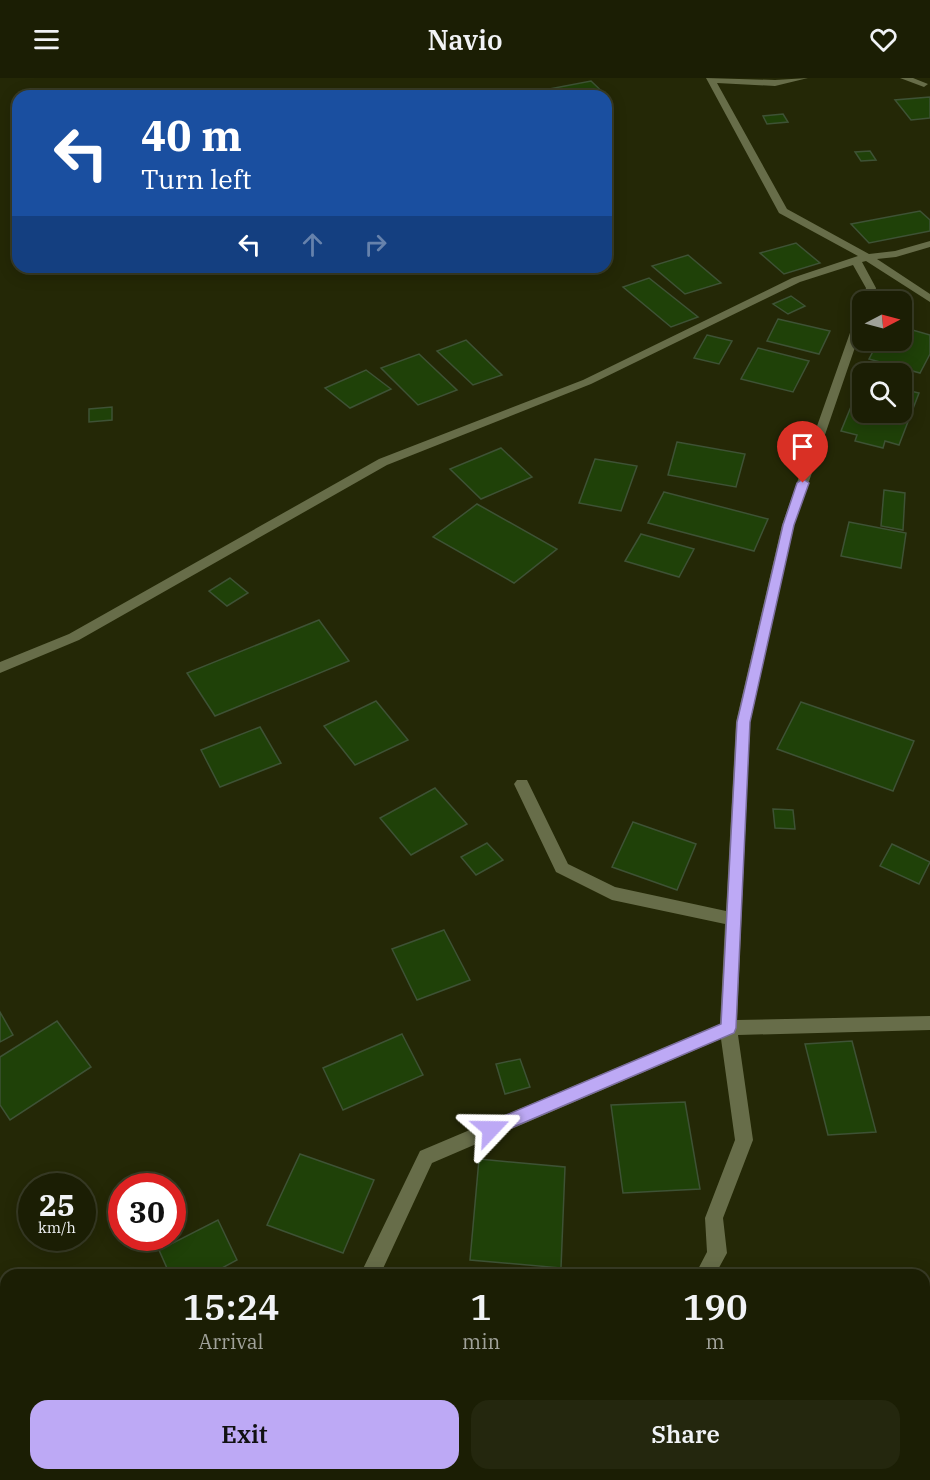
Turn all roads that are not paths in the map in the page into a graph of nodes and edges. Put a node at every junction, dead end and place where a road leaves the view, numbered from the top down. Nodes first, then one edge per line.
1 (804, 78) edge
2 (904, 78) edge
3 (710, 79) edge
4 (924, 84) dead end
5 (930, 244) edge
6 (862, 258) junction
7 (871, 291) edge
8 (930, 299) edge
9 (852, 342) edge
10 (0, 668) edge
11 (522, 784) dead end
12 (732, 919) junction
13 (930, 1023) edge
14 (728, 1028) junction
15 (373, 1269) edge
16 (708, 1269) edge

1 - 3 street
2 - 4 street
3 - 6 street
5 - 6 street
6 - 7 street
6 - 8 street
6 - 10 street
9 - 12 street
11 - 12 street
12 - 14 street
13 - 14 street
14 - 15 street
14 - 16 street

